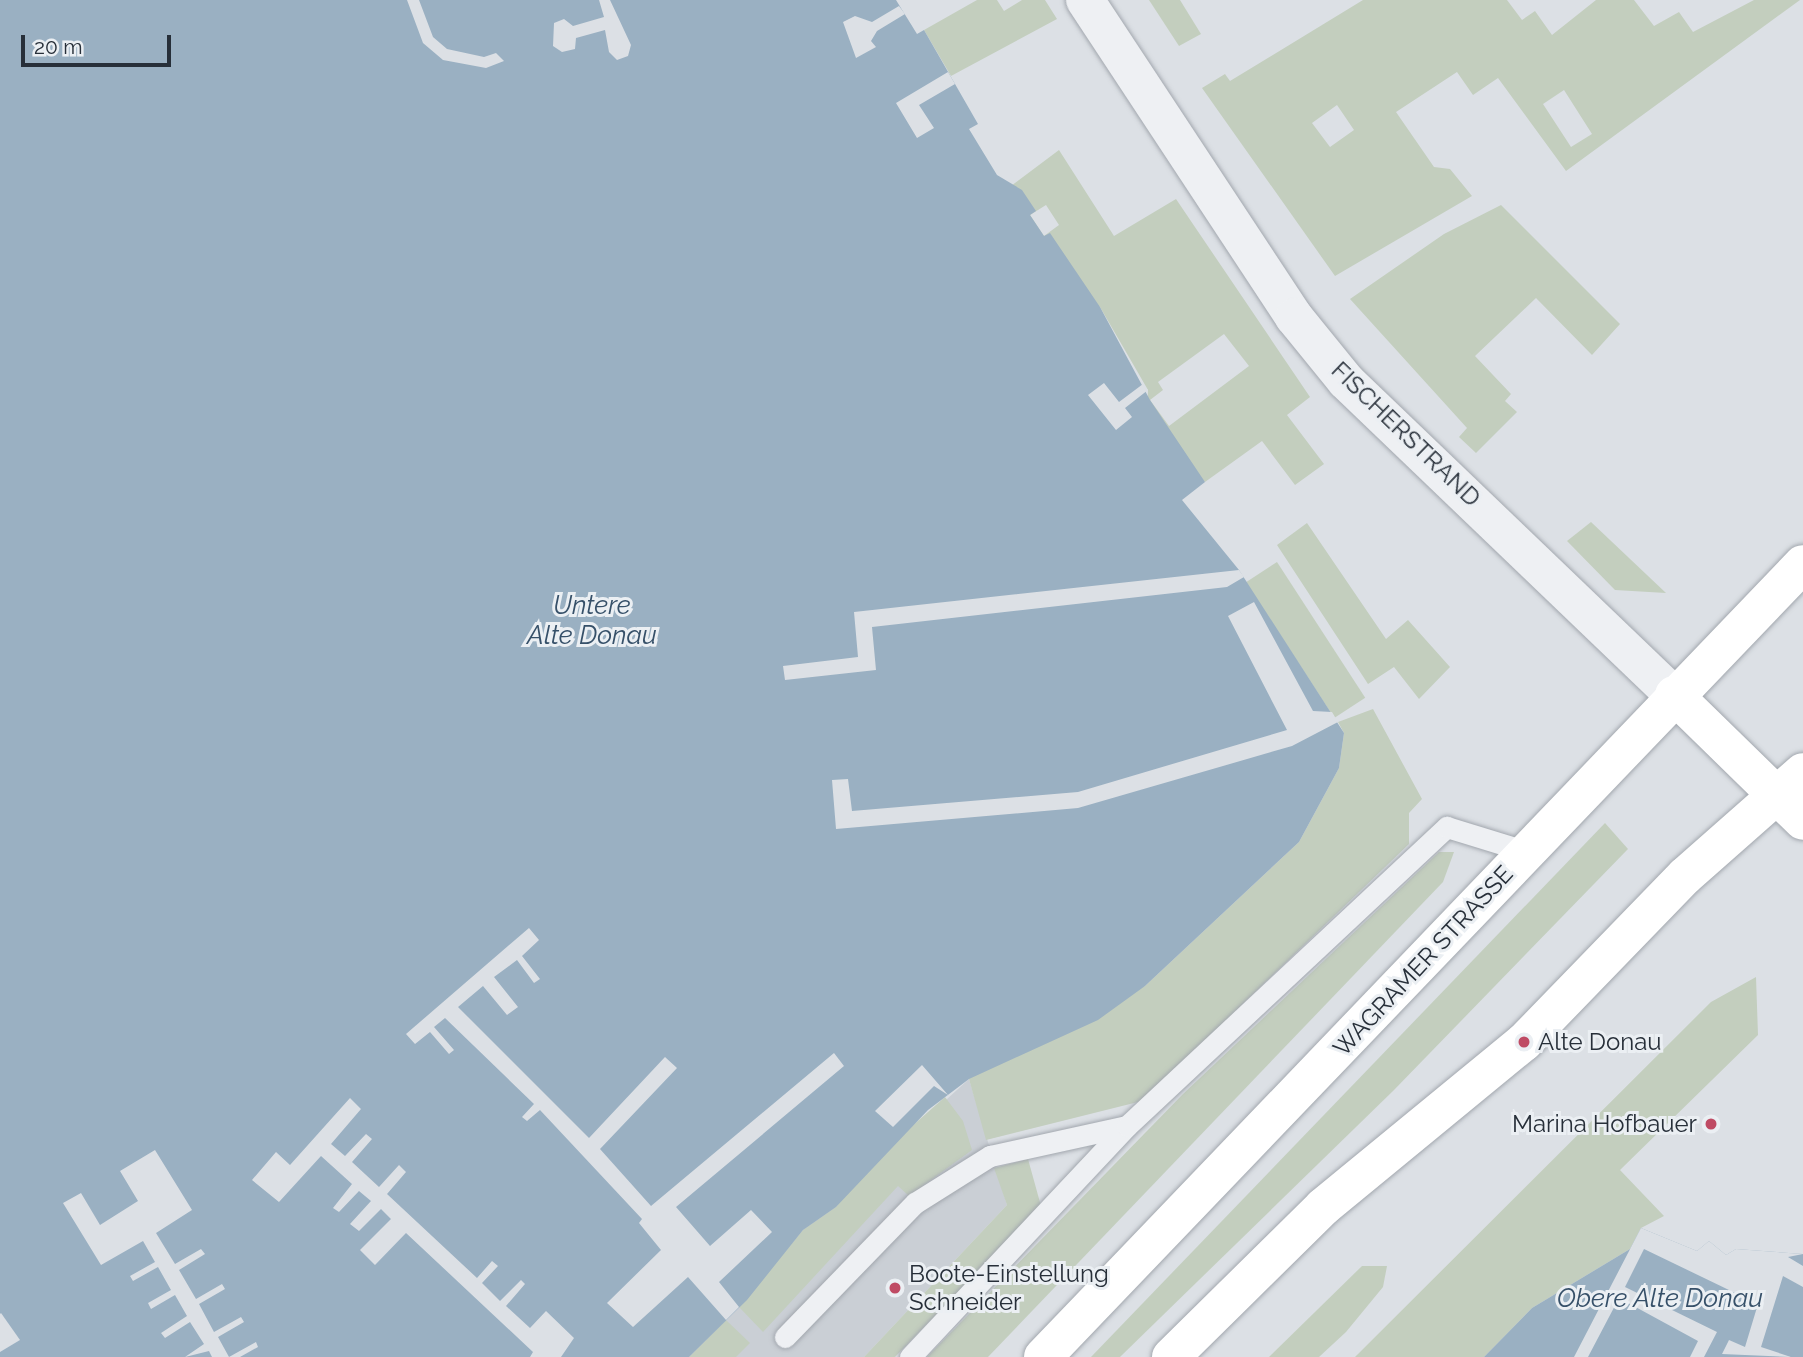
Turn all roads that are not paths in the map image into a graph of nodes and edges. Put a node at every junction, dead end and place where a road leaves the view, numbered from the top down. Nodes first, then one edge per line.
1 (1085, 0) edge
2 (1803, 564) edge
3 (1674, 695) junction
4 (1794, 797) edge
5 (1525, 851) junction
6 (1127, 1126) junction
7 (785, 1337) dead end
8 (910, 1357) edge
9 (1043, 1357) edge
10 (1171, 1357) edge

1 - 3 street, FISCHERSTRAND
2 - 3 main road, WAGRAMER STRASSE
3 - 4 main road
3 - 5 main road, WAGRAMER STRASSE
4 - 10 main road
5 - 6 lane
5 - 9 main road, WAGRAMER STRASSE
6 - 7 lane
6 - 8 lane

